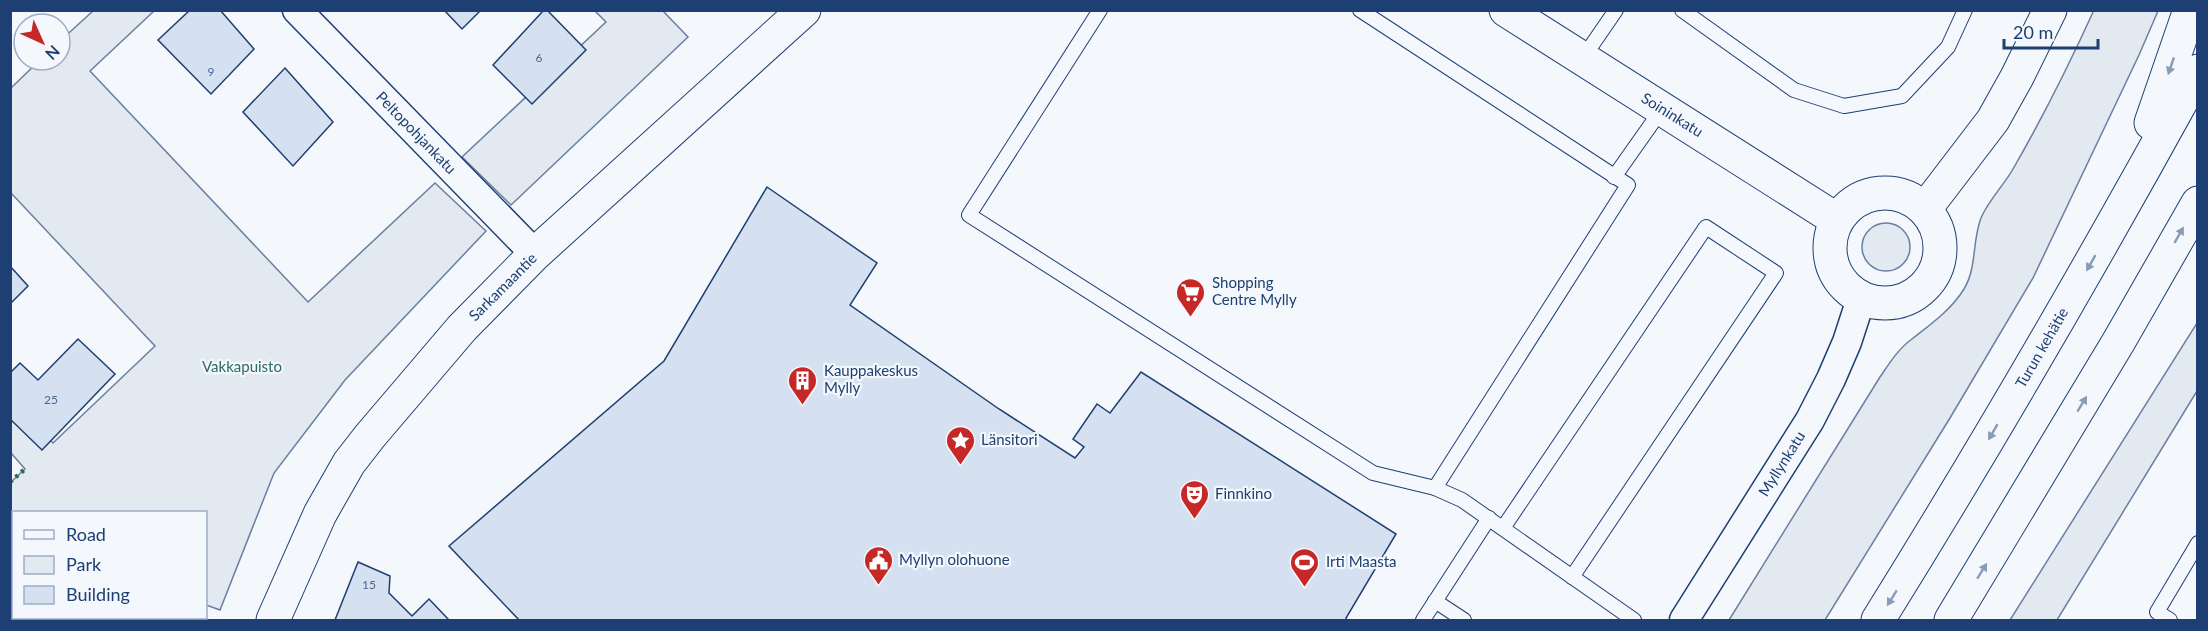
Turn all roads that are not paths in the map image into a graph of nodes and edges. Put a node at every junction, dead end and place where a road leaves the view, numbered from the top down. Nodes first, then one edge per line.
1 (297, 10) edge
2 (804, 10) edge
3 (1101, 10) edge
4 (1360, 10) edge
5 (1506, 10) edge
6 (1616, 10) edge
7 (1682, 10) edge
8 (1965, 10) edge
9 (2050, 10) edge
10 (2190, 10) edge
11 (1582, 59) junction
12 (2198, 70) edge
13 (1662, 109) junction
14 (1614, 177) junction
15 (2198, 203) edge
16 (1925, 209) junction
17 (2121, 213) junction
18 (1837, 220) junction
19 (2198, 250) edge
20 (535, 254) junction
21 (1861, 299) junction
22 (2119, 341) junction
23 (1435, 488) junction
24 (1489, 518) junction
25 (1503, 528) junction
26 (2198, 543) edge
27 (1572, 577) junction
28 (1435, 601) junction
29 (2154, 616) edge
30 (273, 621) edge
31 (1423, 621) edge
32 (1464, 621) edge
33 (1634, 621) edge
34 (1684, 621) edge
35 (1878, 621) edge
36 (1951, 621) edge
37 (2170, 621) edge

1 - 20 street, Peltopohjankatu
2 - 20 main road, Sarkamaantie
3 - 23 lane
4 - 14 lane
5 - 11 main road, Soininkatu
6 - 11 lane
7 - 8 lane
9 - 16 main road
10 -> 17 main road
11 - 13 main road, Soininkatu
12 - 17 main road, Turun kehätie
13 - 14 lane
13 - 18 main road, Soininkatu
14 - 23 lane
22 -> 15 main road
16 - 18 main road
16 - 21 main road
17 -> 35 main road, Turun kehätie
18 - 21 main road
19 - 22 main road
20 - 30 main road, Sarkamaantie
21 - 34 street, Myllynkatu
36 -> 22 main road
23 - 24 lane
24 - 25 lane
24 - 28 lane
25 - 27 lane
25 - 27 lane
26 - 29 lane
27 - 33 lane
28 - 31 lane
28 - 32 lane
29 - 37 lane

